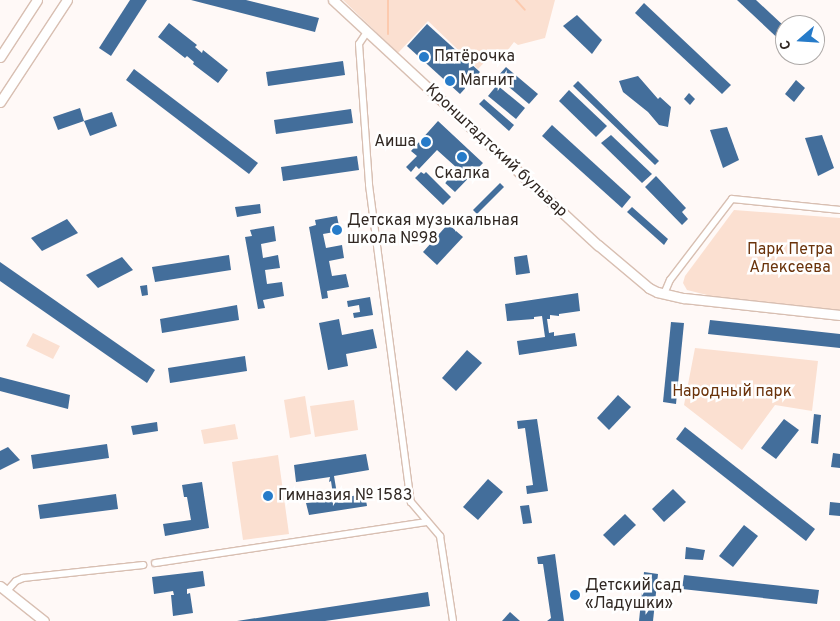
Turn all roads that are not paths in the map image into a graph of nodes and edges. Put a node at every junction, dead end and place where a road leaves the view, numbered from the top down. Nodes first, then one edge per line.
1 (37, 0) edge
2 (67, 0) edge
3 (333, 0) edge
4 (367, 32) junction
5 (0, 57) edge
6 (0, 102) edge
7 (840, 210) edge
8 (664, 294) junction
9 (840, 315) edge
10 (427, 522) junction
11 (155, 563) dead end
12 (143, 565) dead end
13 (3, 589) edge
14 (44, 621) edge
15 (453, 621) edge

1 - 5 main road
2 - 6 main road
3 - 4 main road, Кронштадтский бульвар
4 - 8 main road, Кронштадтский бульвар
4 - 10 street
7 - 8 street
8 - 9 main road, Кронштадтский бульвар
10 - 11 street
10 - 15 street
12 - 13 street
13 - 14 main road

